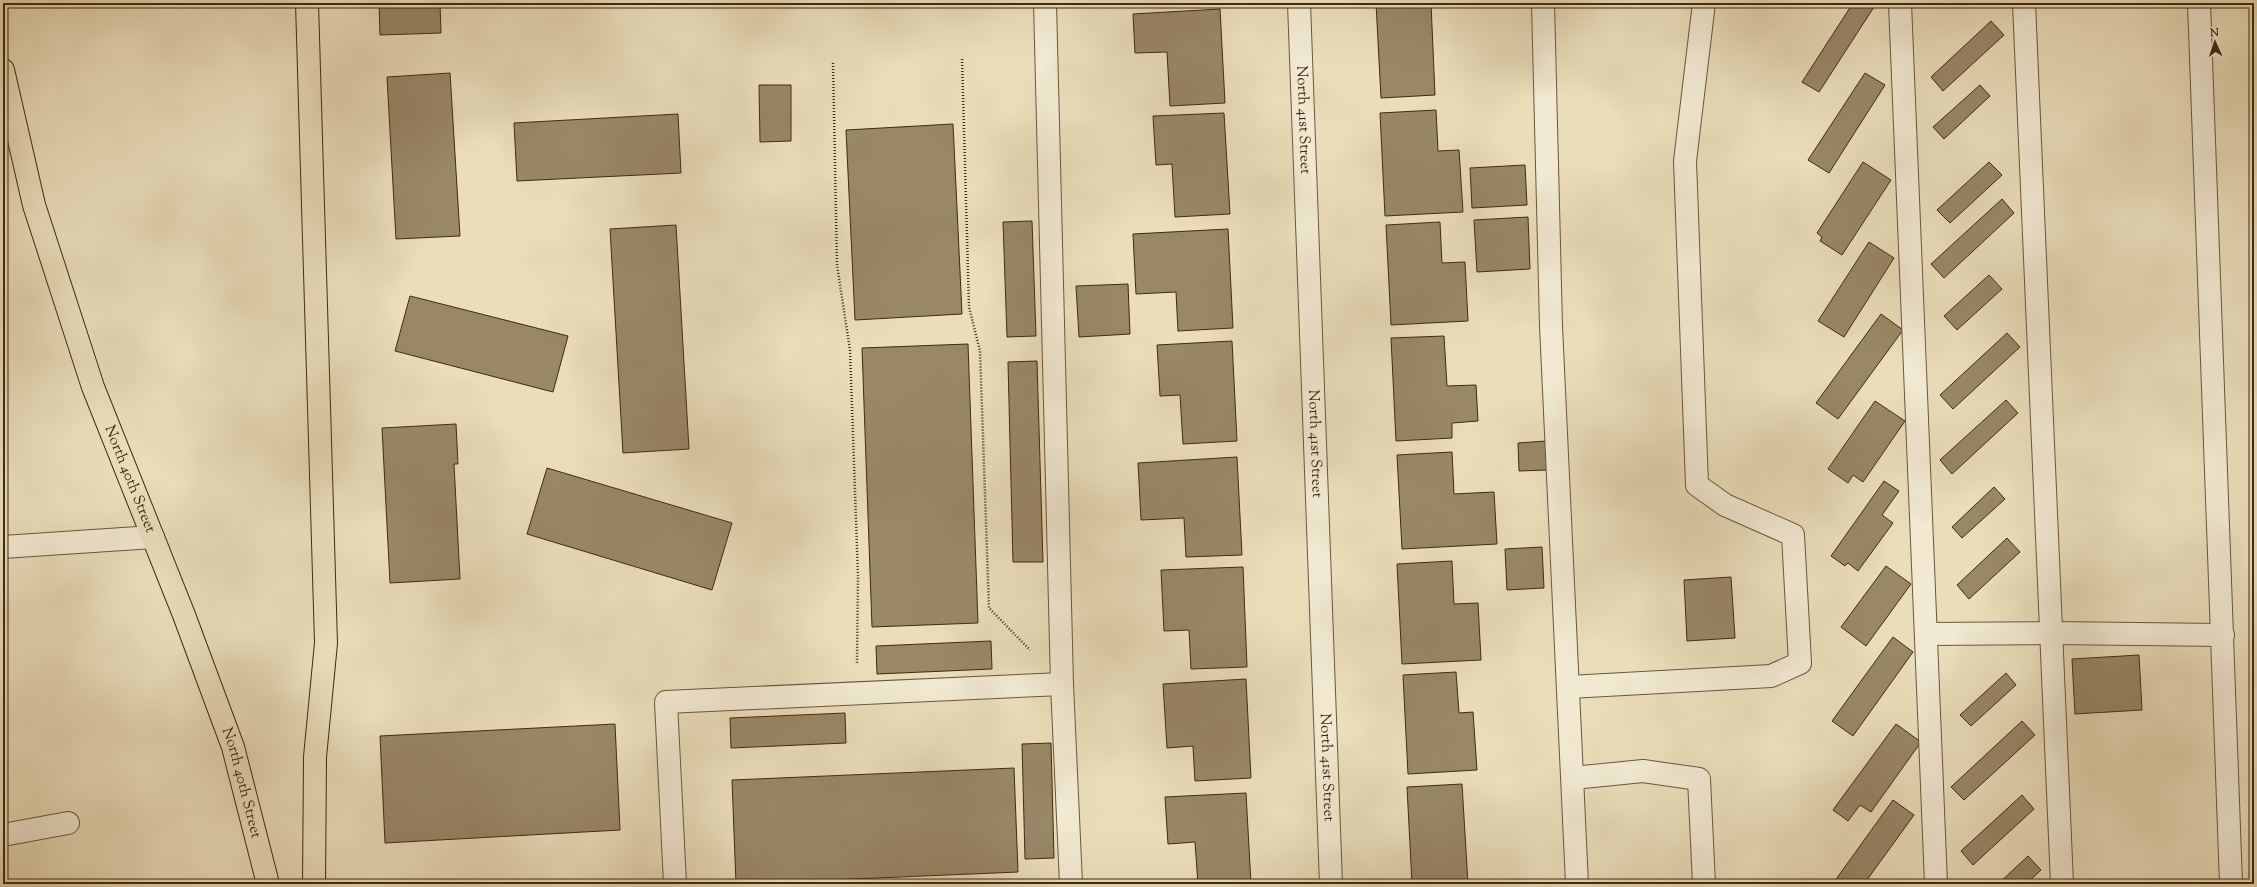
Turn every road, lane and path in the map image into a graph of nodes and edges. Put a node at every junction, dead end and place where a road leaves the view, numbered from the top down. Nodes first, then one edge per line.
1 (307, 3) edge
2 (1045, 3) edge
3 (1299, 3) edge
4 (1543, 3) edge
5 (1704, 3) edge
6 (1900, 3) edge
7 (2024, 3) edge
8 (2199, 3) edge
9 (962, 59) dead end
10 (833, 63) dead end
11 (3, 70) edge
12 (153, 538) junction
13 (3, 547) edge
14 (2051, 633) junction
15 (1926, 634) junction
16 (2223, 636) junction
17 (1062, 684) junction
18 (1569, 688) junction
19 (859, 693) junction
20 (1574, 778) junction
21 (68, 822) dead end
22 (3, 835) edge
23 (268, 884) edge
24 (314, 884) edge
25 (675, 884) edge
26 (1071, 884) edge
27 (1331, 884) edge
28 (1577, 884) edge
29 (1704, 884) edge
30 (1936, 884) edge
31 (2062, 884) edge
32 (2231, 884) edge

1 - 24 main road
2 - 17 street
3 - 27 street, North 41st Street
4 - 18 street
5 - 18 street
6 - 15 street
7 - 14 street
8 - 16 street
9 - 17 path
10 - 19 path
11 - 12 main road, North 40th Street
12 - 13 street
12 - 23 main road, North 40th Street
14 - 15 street
14 - 16 street
14 - 31 street
15 - 30 street
16 - 32 street
17 - 19 street
17 - 26 street
18 - 20 street
19 - 25 street
20 - 28 street
20 - 29 street
21 - 22 street

